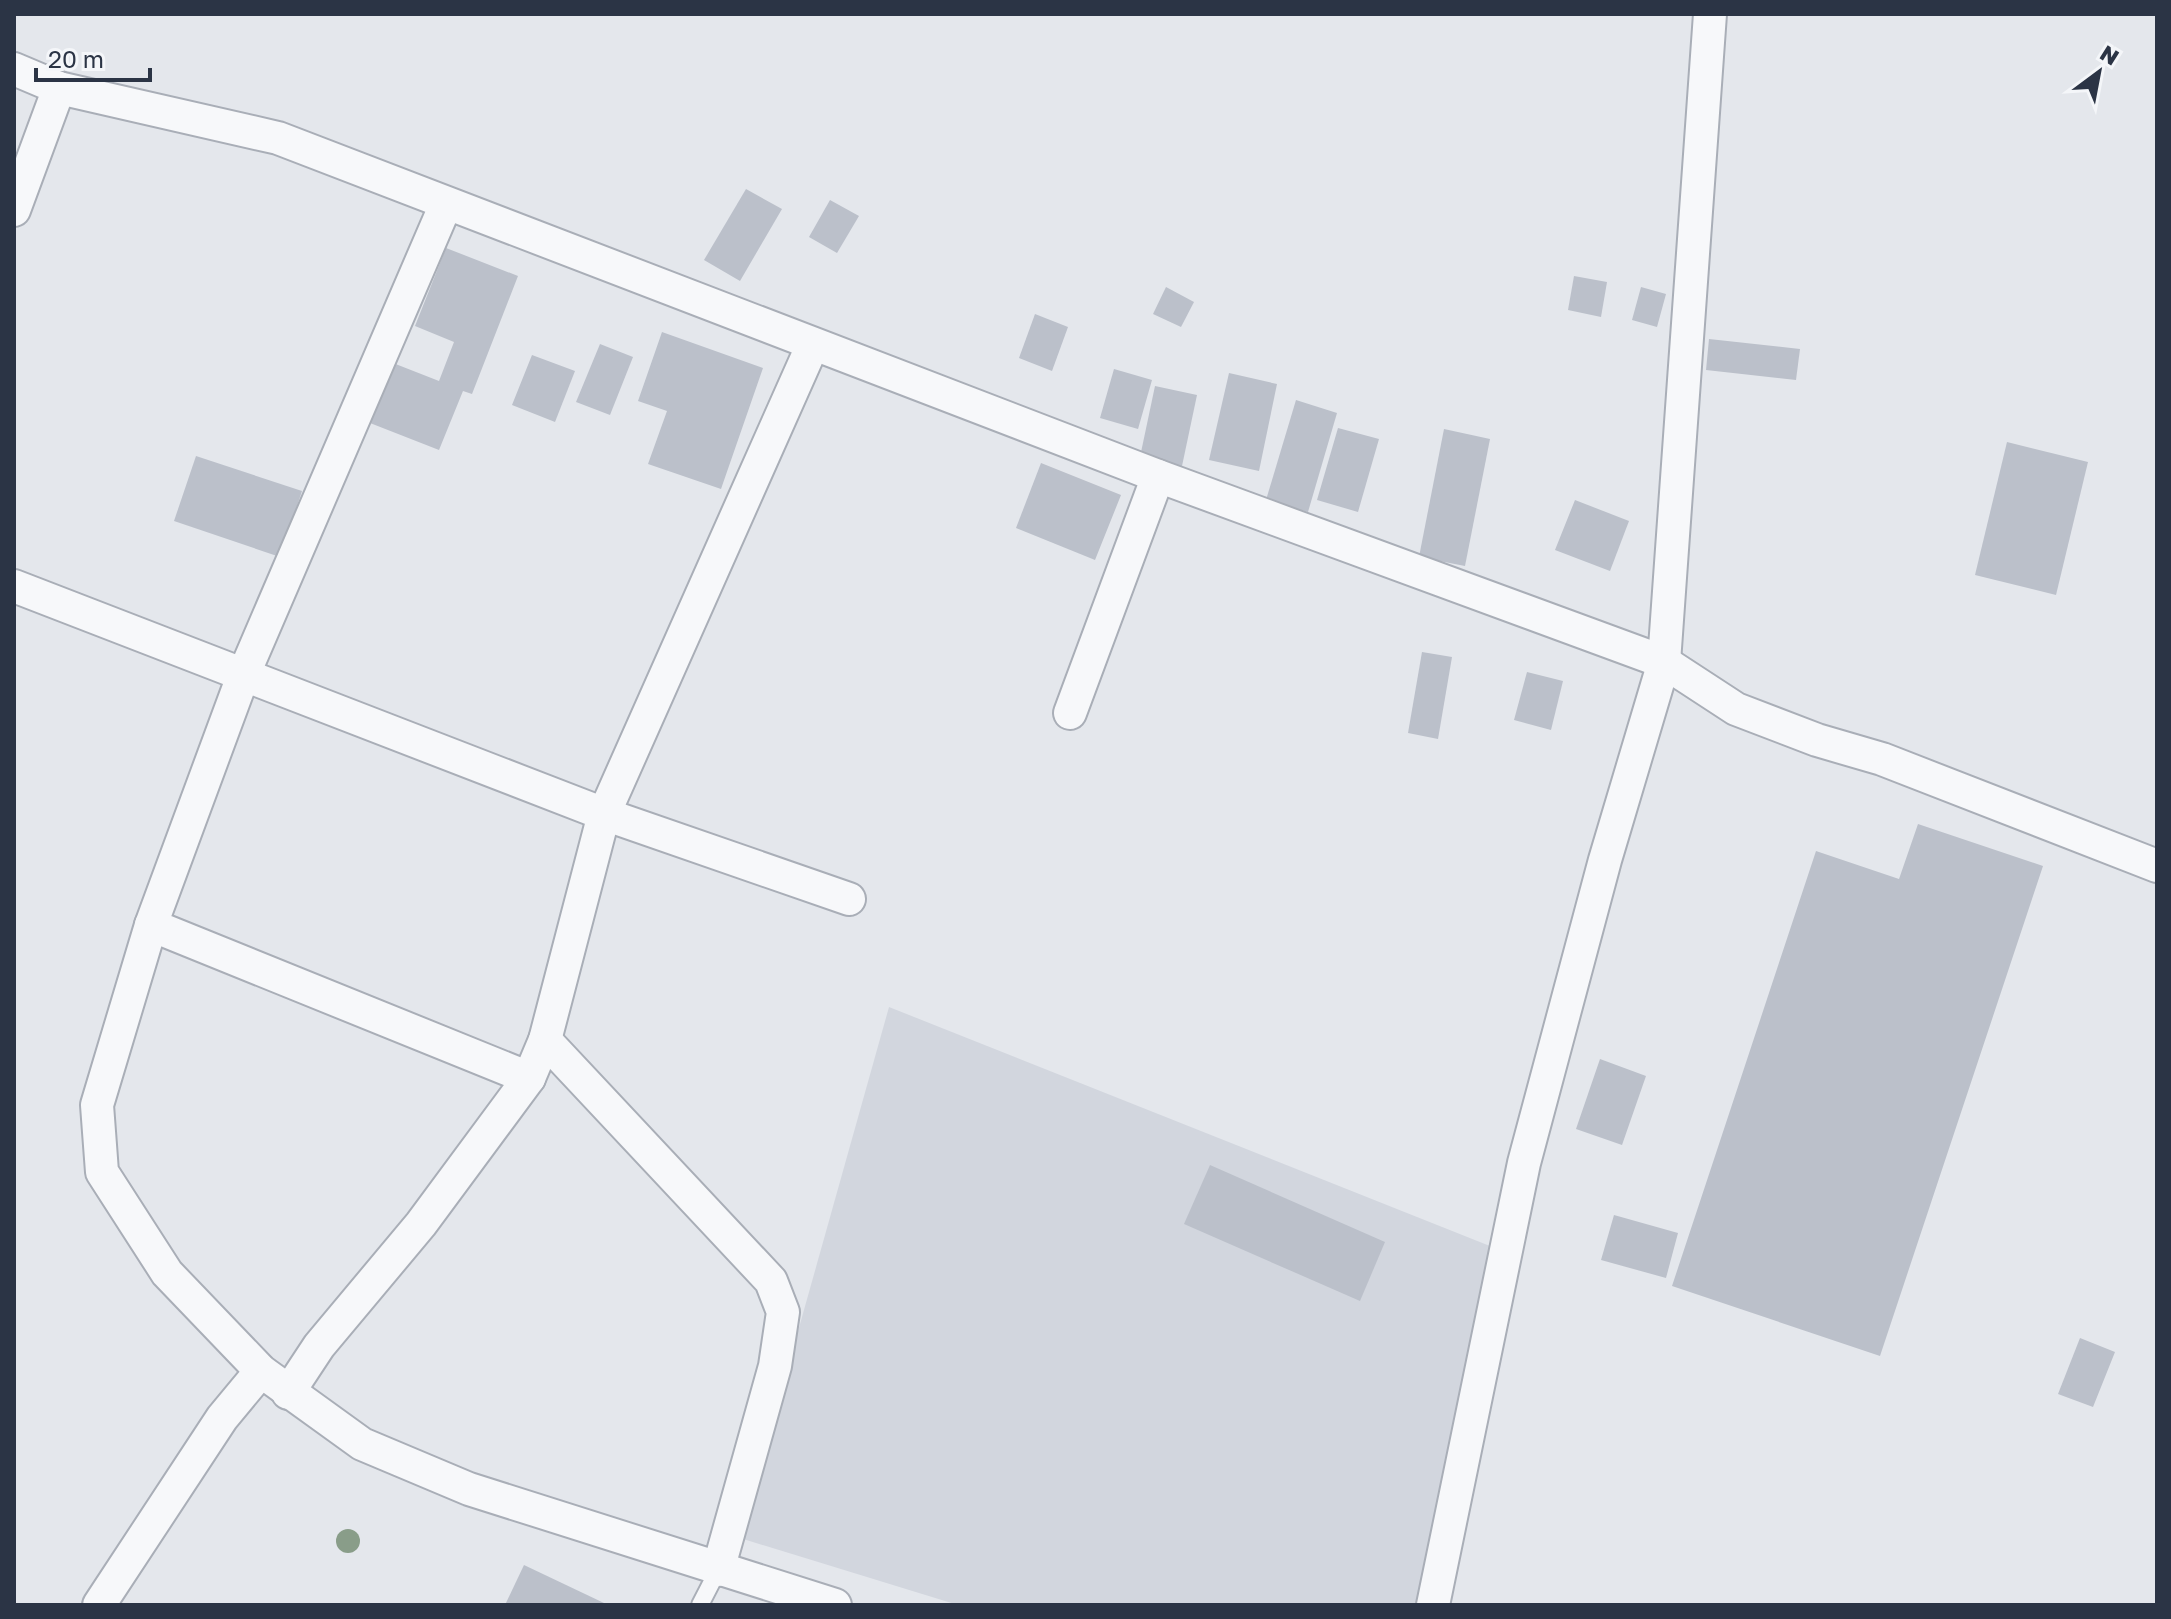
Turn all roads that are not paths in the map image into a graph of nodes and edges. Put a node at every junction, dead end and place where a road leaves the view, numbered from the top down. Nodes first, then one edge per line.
1 (1710, 14) edge
2 (14, 69) edge
3 (59, 88) junction
4 (446, 204) junction
5 (14, 210) edge
6 (813, 344) junction
7 (1158, 476) junction
8 (14, 586) edge
9 (1664, 662) junction
10 (243, 676) junction
11 (1070, 713) dead end
12 (604, 814) junction
13 (2157, 866) edge
14 (849, 899) dead end
15 (151, 925) junction
16 (545, 1040) junction
17 (529, 1078) junction
18 (261, 1371) junction
19 (288, 1393) junction
20 (718, 1570) junction
21 (99, 1605) edge
22 (700, 1605) edge
23 (835, 1605) edge
24 (1433, 1605) edge

1 - 9 street
2 - 3 street
3 - 4 street
3 - 5 street
4 - 6 street
4 - 10 street
6 - 7 street
6 - 12 street
7 - 9 street
7 - 11 street
8 - 10 street
9 - 13 street
9 - 24 street
10 - 12 street
10 - 15 street
12 - 14 street
12 - 16 street
15 - 17 street
15 - 18 street
16 - 17 street
16 - 20 street
17 - 19 street
18 - 19 street
18 - 21 street
19 - 20 street
20 - 22 lane
20 - 23 street

